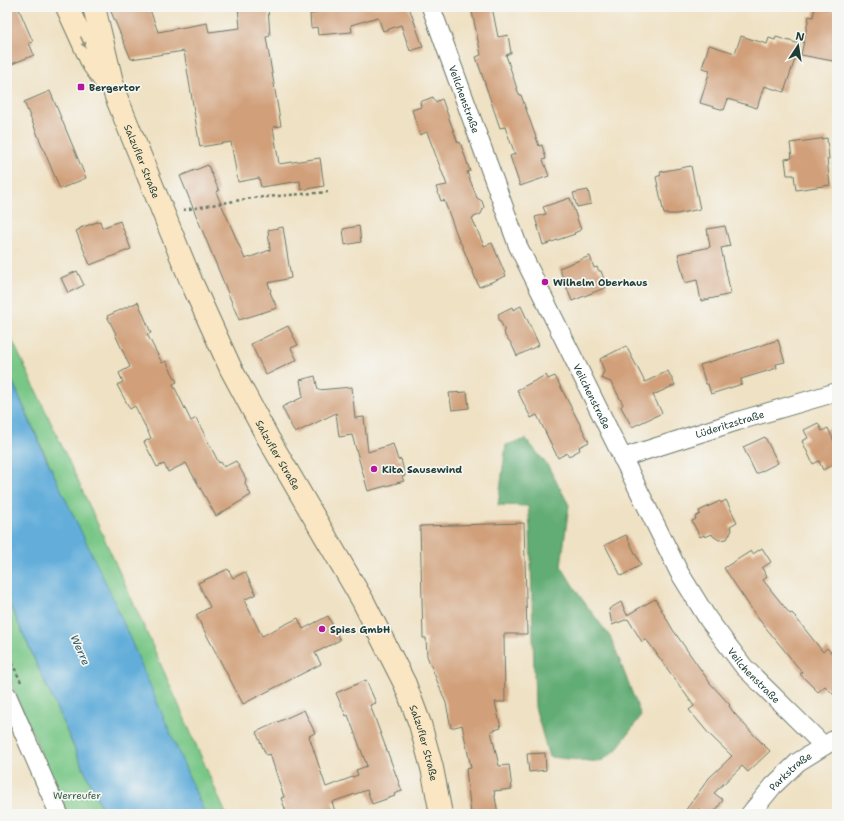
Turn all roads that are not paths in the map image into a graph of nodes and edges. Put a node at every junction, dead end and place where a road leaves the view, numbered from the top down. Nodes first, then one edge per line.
1 (67, 7) edge
2 (94, 7) edge
3 (431, 7) edge
4 (114, 94) junction
5 (837, 392) edge
6 (622, 458) junction
7 (7, 695) edge
8 (830, 742) edge
9 (59, 814) edge
10 (441, 814) edge
11 (750, 814) edge

1 -> 4 main road, Salzufler Straße
2 - 4 main road, Salzufler Straße
3 - 6 street, Veilchenstraße
4 - 10 main road, Salzufler Straße
5 - 6 street, Lüderitzstraße
6 - 8 street, Veilchenstraße
7 - 9 street
8 - 11 street, Parkstraße

